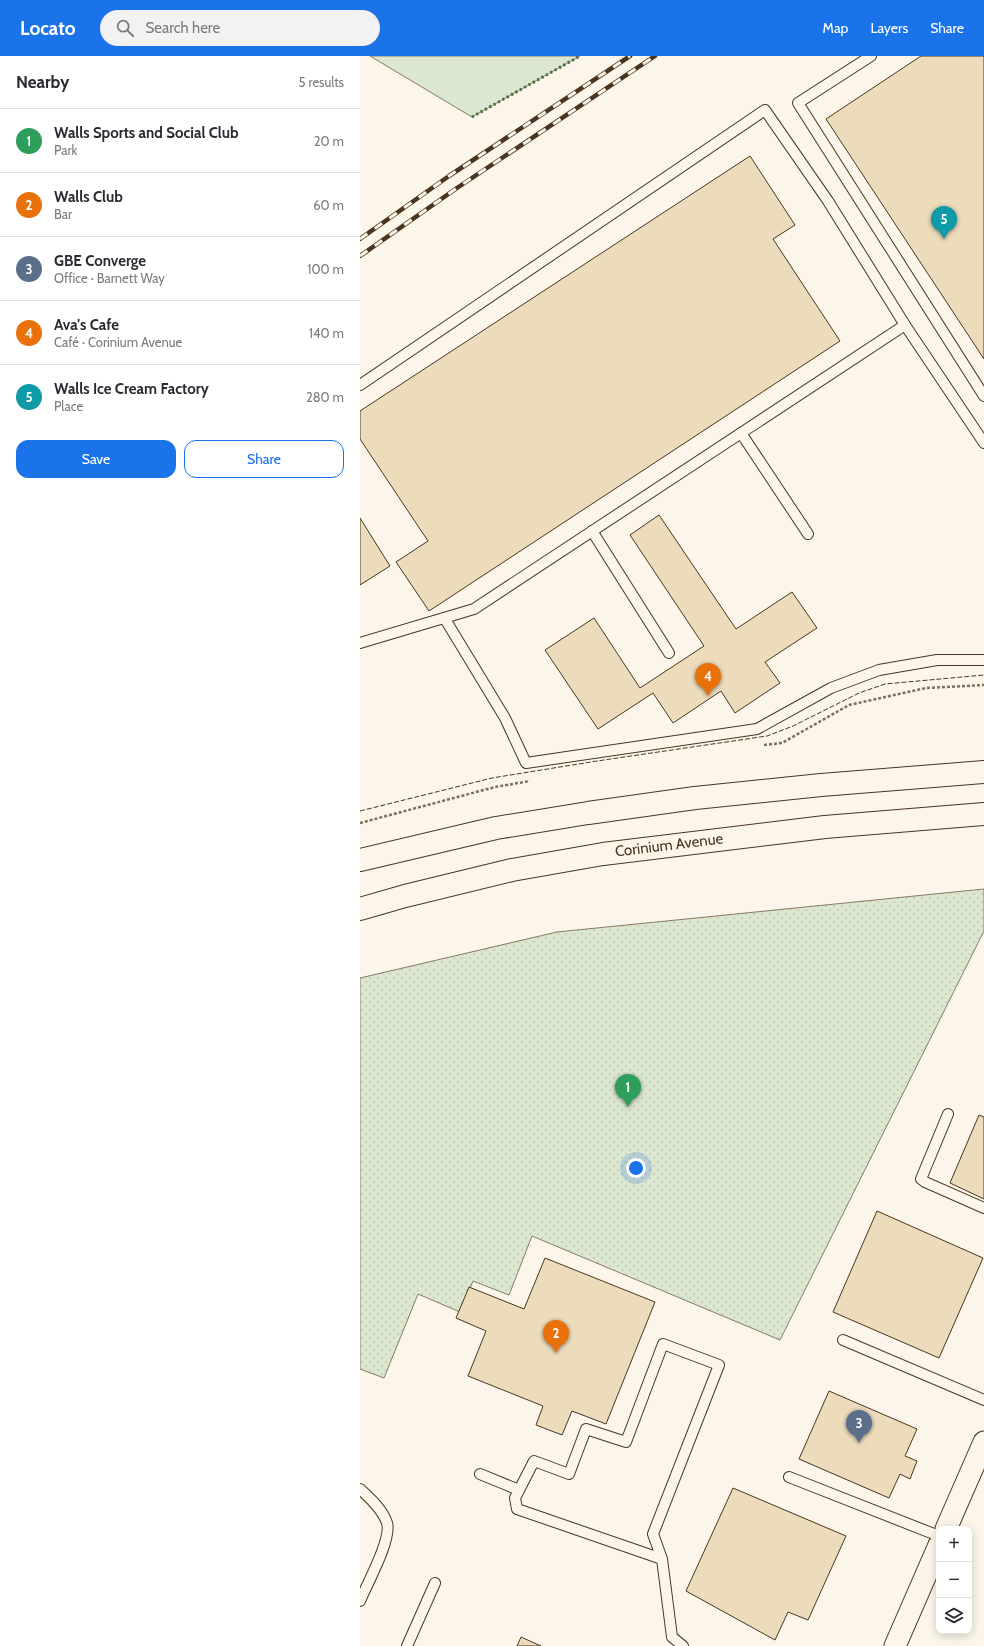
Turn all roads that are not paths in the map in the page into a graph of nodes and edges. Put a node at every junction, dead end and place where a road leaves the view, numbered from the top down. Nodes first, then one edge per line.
1 (871, 56) edge
2 (905, 325) junction
3 (360, 385) edge
4 (984, 396) edge
5 (742, 433) junction
6 (984, 443) edge
7 (592, 531) junction
8 (808, 534) dead end
9 (445, 619) junction
10 (360, 644) edge
11 (669, 653) dead end
12 (984, 660) edge
13 (984, 772) edge
14 (984, 814) edge
15 (416, 846) junction
16 (360, 852) edge
17 (360, 860) edge
18 (360, 909) edge
19 (948, 1114) dead end
20 (984, 1208) edge
21 (843, 1340) dead end
22 (984, 1400) edge
23 (984, 1442) edge
24 (480, 1474) dead end
25 (789, 1477) dead end
26 (360, 1489) edge
27 (519, 1490) junction
28 (947, 1526) edge
29 (936, 1535) edge
30 (936, 1552) edge
31 (662, 1559) junction
32 (435, 1582) dead end
33 (360, 1601) edge
34 (407, 1646) edge
35 (683, 1646) edge
36 (895, 1646) edge

1 - 4 lane
2 - 3 lane
2 - 5 lane
2 - 6 lane
5 - 7 lane
5 - 8 lane
7 - 9 lane
7 - 11 lane
9 - 10 lane
9 - 12 lane
13 - 15 highway
14 - 18 highway, Corinium Avenue
15 - 16 lane
15 - 17 highway
19 - 20 lane
21 - 22 lane
23 - 28 street
24 - 27 lane
25 - 29 lane
26 - 33 lane
27 - 31 lane
27 - 31 lane
30 - 36 street
31 - 35 lane
32 - 34 lane

